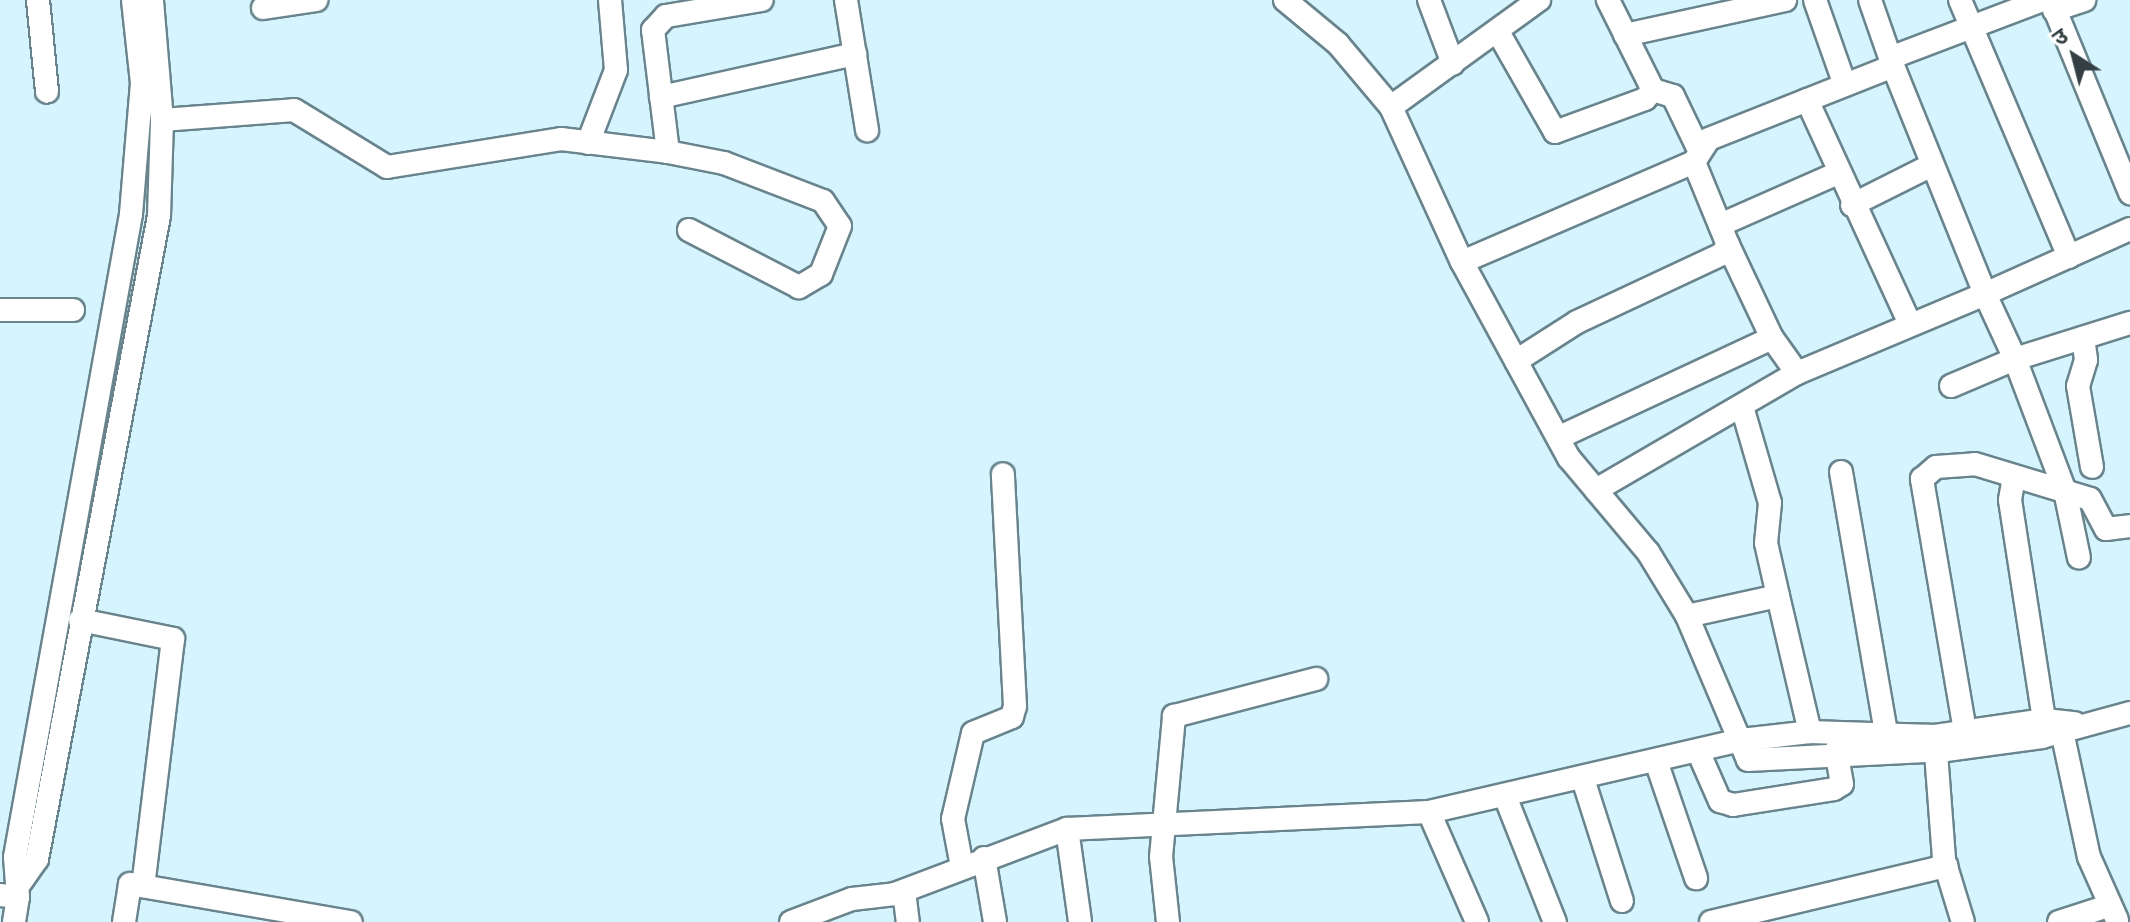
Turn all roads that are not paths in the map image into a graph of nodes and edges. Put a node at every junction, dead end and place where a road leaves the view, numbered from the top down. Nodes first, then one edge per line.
1 (38, 0) edge
2 (133, 0) edge
3 (152, 0) edge
4 (316, 0) edge
5 (610, 0) edge
6 (762, 0) edge
7 (846, 0) edge
8 (1285, 0) edge
9 (1429, 0) edge
10 (1539, 0) edge
11 (1608, 0) edge
12 (1785, 0) edge
13 (1815, 0) edge
14 (1870, 0) edge
15 (1960, 0) edge
16 (2084, 0) edge
17 (2049, 3) edge
18 (263, 8) dead end
19 (1972, 28) junction
20 (1498, 32) junction
21 (1625, 35) junction
22 (855, 54) junction
23 (1892, 62) junction
24 (1453, 64) junction
25 (1845, 85) junction
26 (1653, 90) junction
27 (47, 92) dead end
28 (661, 97) junction
29 (1807, 100) junction
30 (1391, 107) junction
31 (162, 120) junction
32 (867, 130) dead end
33 (588, 143) junction
34 (668, 152) junction
35 (1697, 156) junction
36 (1932, 165) junction
37 (1838, 173) junction
38 (2130, 193) edge
39 (1852, 205) junction
40 (2130, 229) edge
41 (689, 230) dead end
42 (1724, 235) junction
43 (2069, 257) junction
44 (1462, 262) junction
45 (1985, 294) junction
46 (0, 310) edge
47 (73, 310) dead end
48 (2130, 323) edge
49 (1910, 324) junction
50 (1772, 338) junction
51 (2083, 338) junction
52 (2015, 359) junction
53 (1516, 361) junction
54 (1797, 373) junction
55 (1951, 386) dead end
56 (1743, 410) junction
57 (1558, 438) junction
58 (2092, 467) dead end
59 (1841, 472) dead end
60 (1003, 474) dead end
61 (2014, 477) junction
62 (1596, 490) junction
63 (2065, 491) junction
64 (2130, 526) edge
65 (2079, 558) dead end
66 (1778, 596) junction
67 (1687, 616) junction
68 (80, 620) junction
69 (1316, 679) dead end
70 (2130, 713) edge
71 (2057, 726) junction
72 (1965, 731) junction
73 (1810, 732) junction
74 (1886, 732) junction
75 (1936, 743) junction
76 (1745, 750) junction
77 (1698, 751) junction
78 (1836, 751) junction
79 (1656, 761) junction
80 (1583, 779) junction
81 (1505, 796) junction
82 (1429, 812) junction
83 (1168, 819) junction
84 (1067, 829) junction
85 (984, 858) junction
86 (1946, 866) junction
87 (962, 867) junction
88 (1696, 878) dead end
89 (143, 886) junction
90 (13, 891) edge
91 (904, 891) junction
92 (1622, 901) dead end
93 (2118, 916) edge
94 (14, 922) edge
95 (124, 922) edge
96 (351, 922) edge
97 (791, 922) edge
98 (908, 922) edge
99 (995, 922) edge
100 (1080, 922) edge
101 (1168, 922) edge
102 (1477, 922) edge
103 (1555, 922) edge
104 (1711, 922) edge
105 (1963, 922) edge
106 (2059, 922) edge

1 - 27 street
2 - 90 street
3 - 31 street
4 - 18 street
5 - 33 street
6 - 28 street
7 - 22 street
8 - 30 street
9 - 24 street
10 - 20 street
11 - 21 street
12 - 21 street
13 - 25 street
14 - 23 street
15 - 19 street
16 - 17 street
17 - 19 street
17 - 38 street
19 - 23 street
19 - 43 street
20 - 24 street
20 - 26 street
21 - 26 street
22 - 28 street
22 - 32 street
23 - 25 street
23 - 36 street
24 - 30 street
25 - 29 street
26 - 35 street
28 - 34 street
29 - 35 street
29 - 37 street
30 - 44 street
31 - 33 street
31 - 68 street
33 - 34 street
34 - 41 street
35 - 42 street
35 - 44 street
36 - 39 street
36 - 45 street
37 - 39 street
37 - 42 street
39 - 49 street
40 - 43 street
42 - 50 street
42 - 53 street
43 - 45 street
44 - 53 street
45 - 49 street
45 - 52 street
46 - 47 street
48 - 51 street
49 - 54 street
50 - 54 street
50 - 57 street
51 - 52 street
51 - 58 street
52 - 55 street
52 - 63 street
53 - 57 street
54 - 56 street
56 - 62 street
56 - 66 street
57 - 62 street
59 - 74 street
60 - 87 street
61 - 63 street
61 - 71 street
61 - 72 street
62 - 67 street
63 - 64 street
63 - 65 street
66 - 67 street
66 - 73 street
67 - 76 street
68 - 89 street
68 - 90 street
69 - 83 street
70 - 71 street
71 - 72 street
71 - 75 street
71 - 93 street
72 - 75 street
73 - 74 street
73 - 76 street
74 - 75 street
75 - 78 street
75 - 86 street
76 - 77 street
76 - 78 street
77 - 78 street
77 - 79 street
79 - 80 street
79 - 88 street
80 - 81 street
80 - 92 street
81 - 82 street
81 - 103 street
82 - 83 street
82 - 102 street
83 - 84 street
83 - 101 street
84 - 85 street
84 - 100 street
85 - 87 street
85 - 99 street
86 - 104 street
86 - 105 street
87 - 91 street
89 - 95 street
89 - 96 street
90 - 94 street
91 - 97 street
91 - 98 street
93 - 106 street

